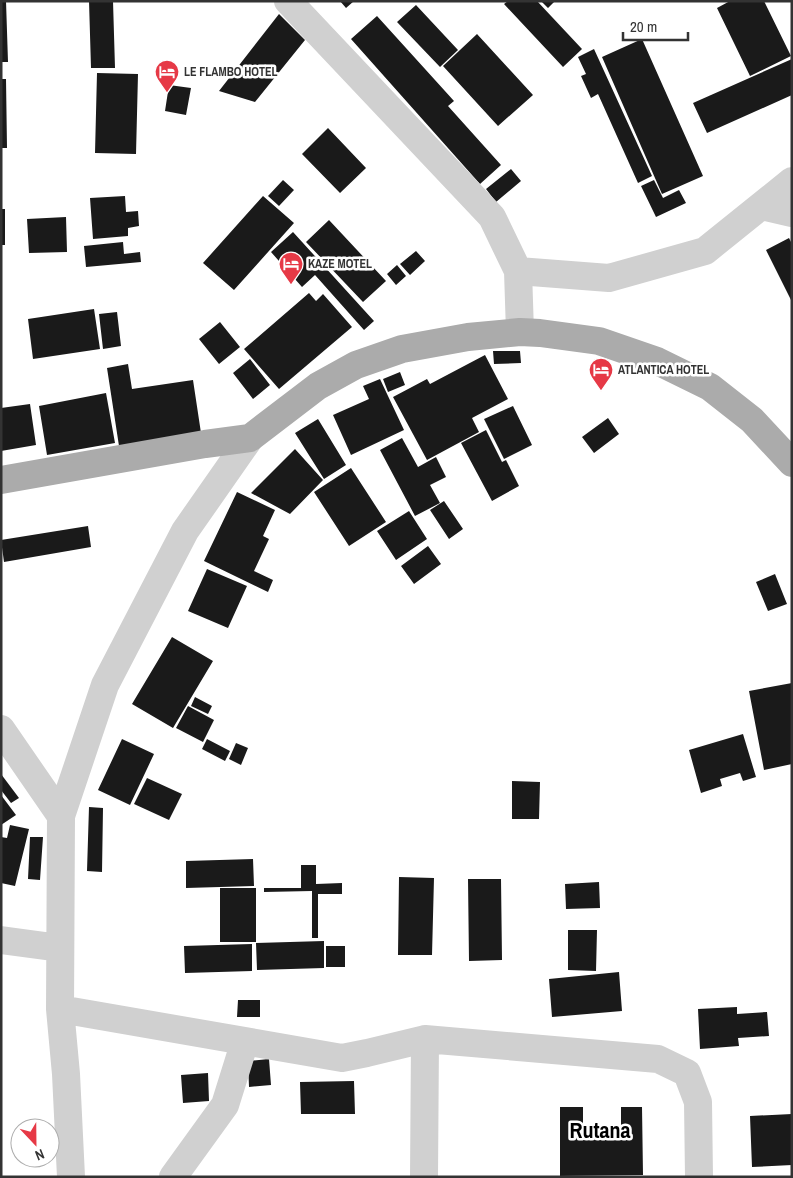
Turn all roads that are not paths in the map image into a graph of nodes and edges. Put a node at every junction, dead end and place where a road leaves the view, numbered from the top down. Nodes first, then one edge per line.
1 (288, 1) edge
2 (792, 181) edge
3 (761, 206) junction
4 (792, 213) edge
5 (518, 272) junction
6 (520, 332) junction
7 (250, 438) junction
8 (792, 463) edge
9 (1, 480) edge
10 (1, 729) edge
11 (62, 816) junction
12 (1, 940) edge
13 (60, 948) junction
14 (60, 1009) junction
15 (425, 1039) junction
16 (245, 1041) junction
17 (71, 1177) edge
18 (173, 1177) edge
19 (424, 1177) edge
20 (699, 1177) edge

1 - 5 street
2 - 3 street
3 - 4 street
3 - 5 street
5 - 6 street
6 - 7 main road
6 - 8 main road
7 - 9 main road
7 - 11 street
10 - 11 street
11 - 13 street
12 - 13 street
13 - 14 street
14 - 16 street
14 - 17 street
15 - 16 street
15 - 19 street
15 - 20 street
16 - 18 street

